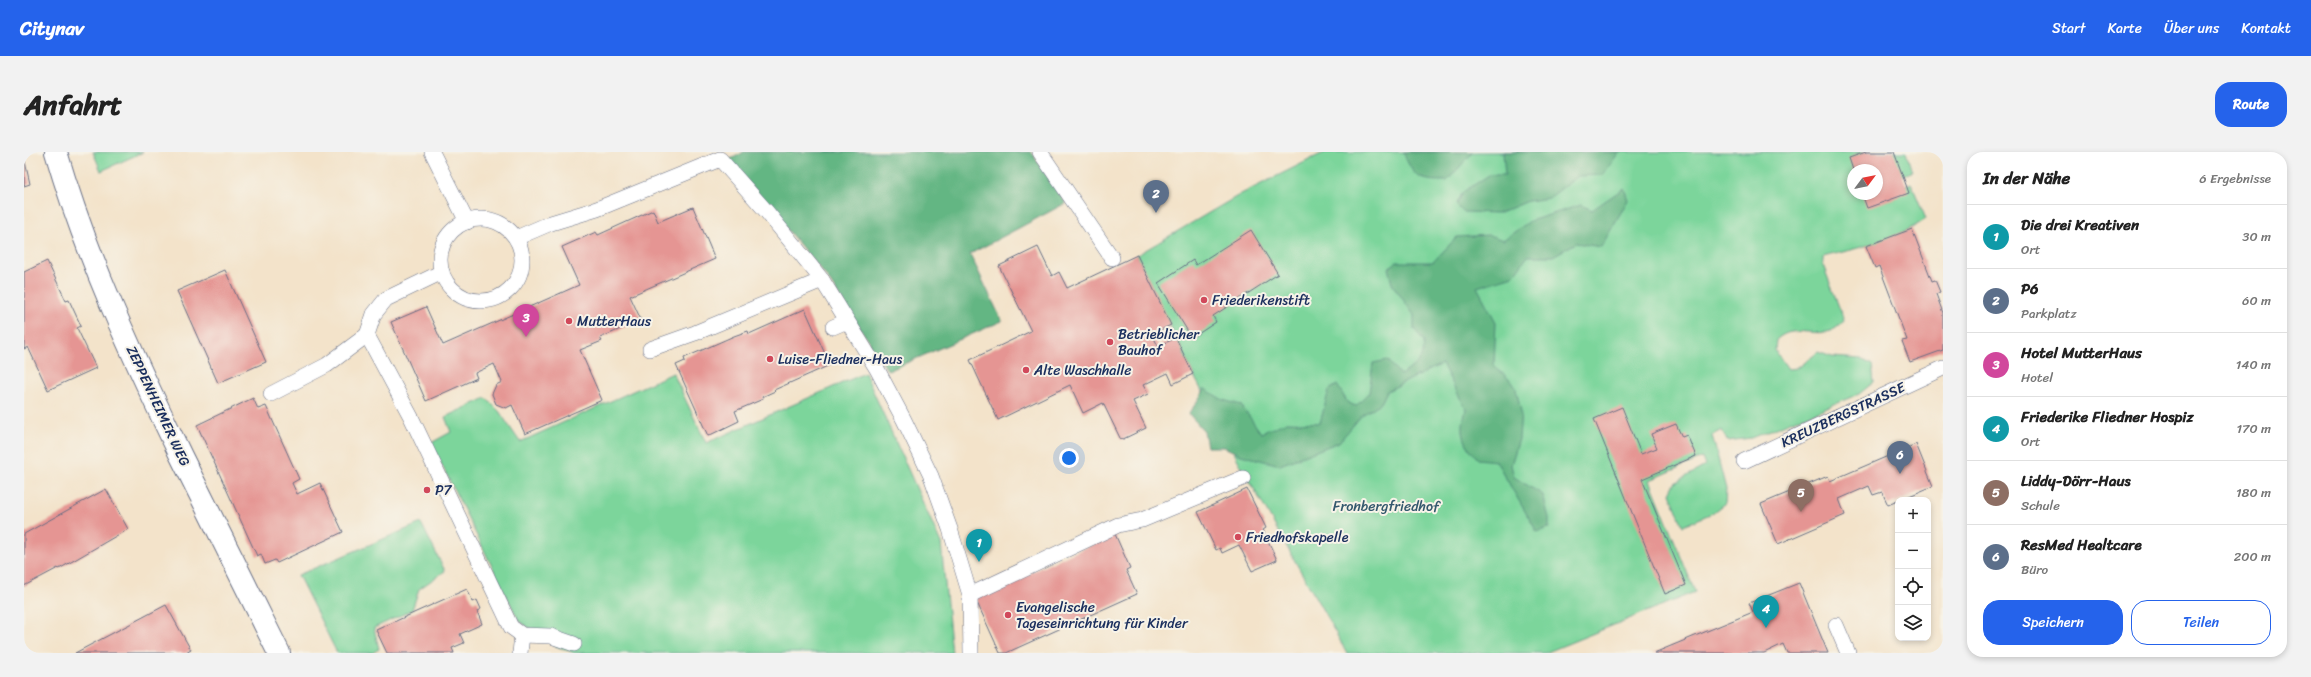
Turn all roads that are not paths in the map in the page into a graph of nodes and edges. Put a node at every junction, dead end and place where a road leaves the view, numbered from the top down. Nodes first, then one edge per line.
1 (56, 152) edge
2 (432, 152) edge
3 (1040, 152) edge
4 (726, 156) edge
5 (467, 222) junction
6 (516, 238) junction
7 (1112, 258) dead end
8 (442, 272) junction
9 (822, 280) junction
10 (847, 320) junction
11 (833, 327) dead end
12 (367, 335) junction
13 (650, 349) dead end
14 (1943, 368) edge
15 (271, 394) dead end
16 (1744, 461) dead end
17 (1243, 478) dead end
18 (970, 595) junction
19 (1836, 625) dead end
20 (522, 635) junction
21 (574, 644) dead end
22 (279, 653) edge
23 (520, 653) edge
24 (971, 653) edge
25 (1848, 653) edge

1 - 22 street, ZEPPENHEIMER WEG
2 - 5 lane
3 - 7 lane
4 - 6 lane
4 - 9 lane
5 - 6 lane
5 - 8 lane
6 - 8 lane
8 - 12 lane
9 - 10 lane
9 - 13 lane
10 - 11 lane
10 - 18 lane
12 - 15 lane
12 - 20 lane
14 - 16 lane, KREUZBERGSTRASSE
17 - 18 lane
18 - 24 lane
19 - 25 lane
20 - 21 lane
20 - 23 lane

